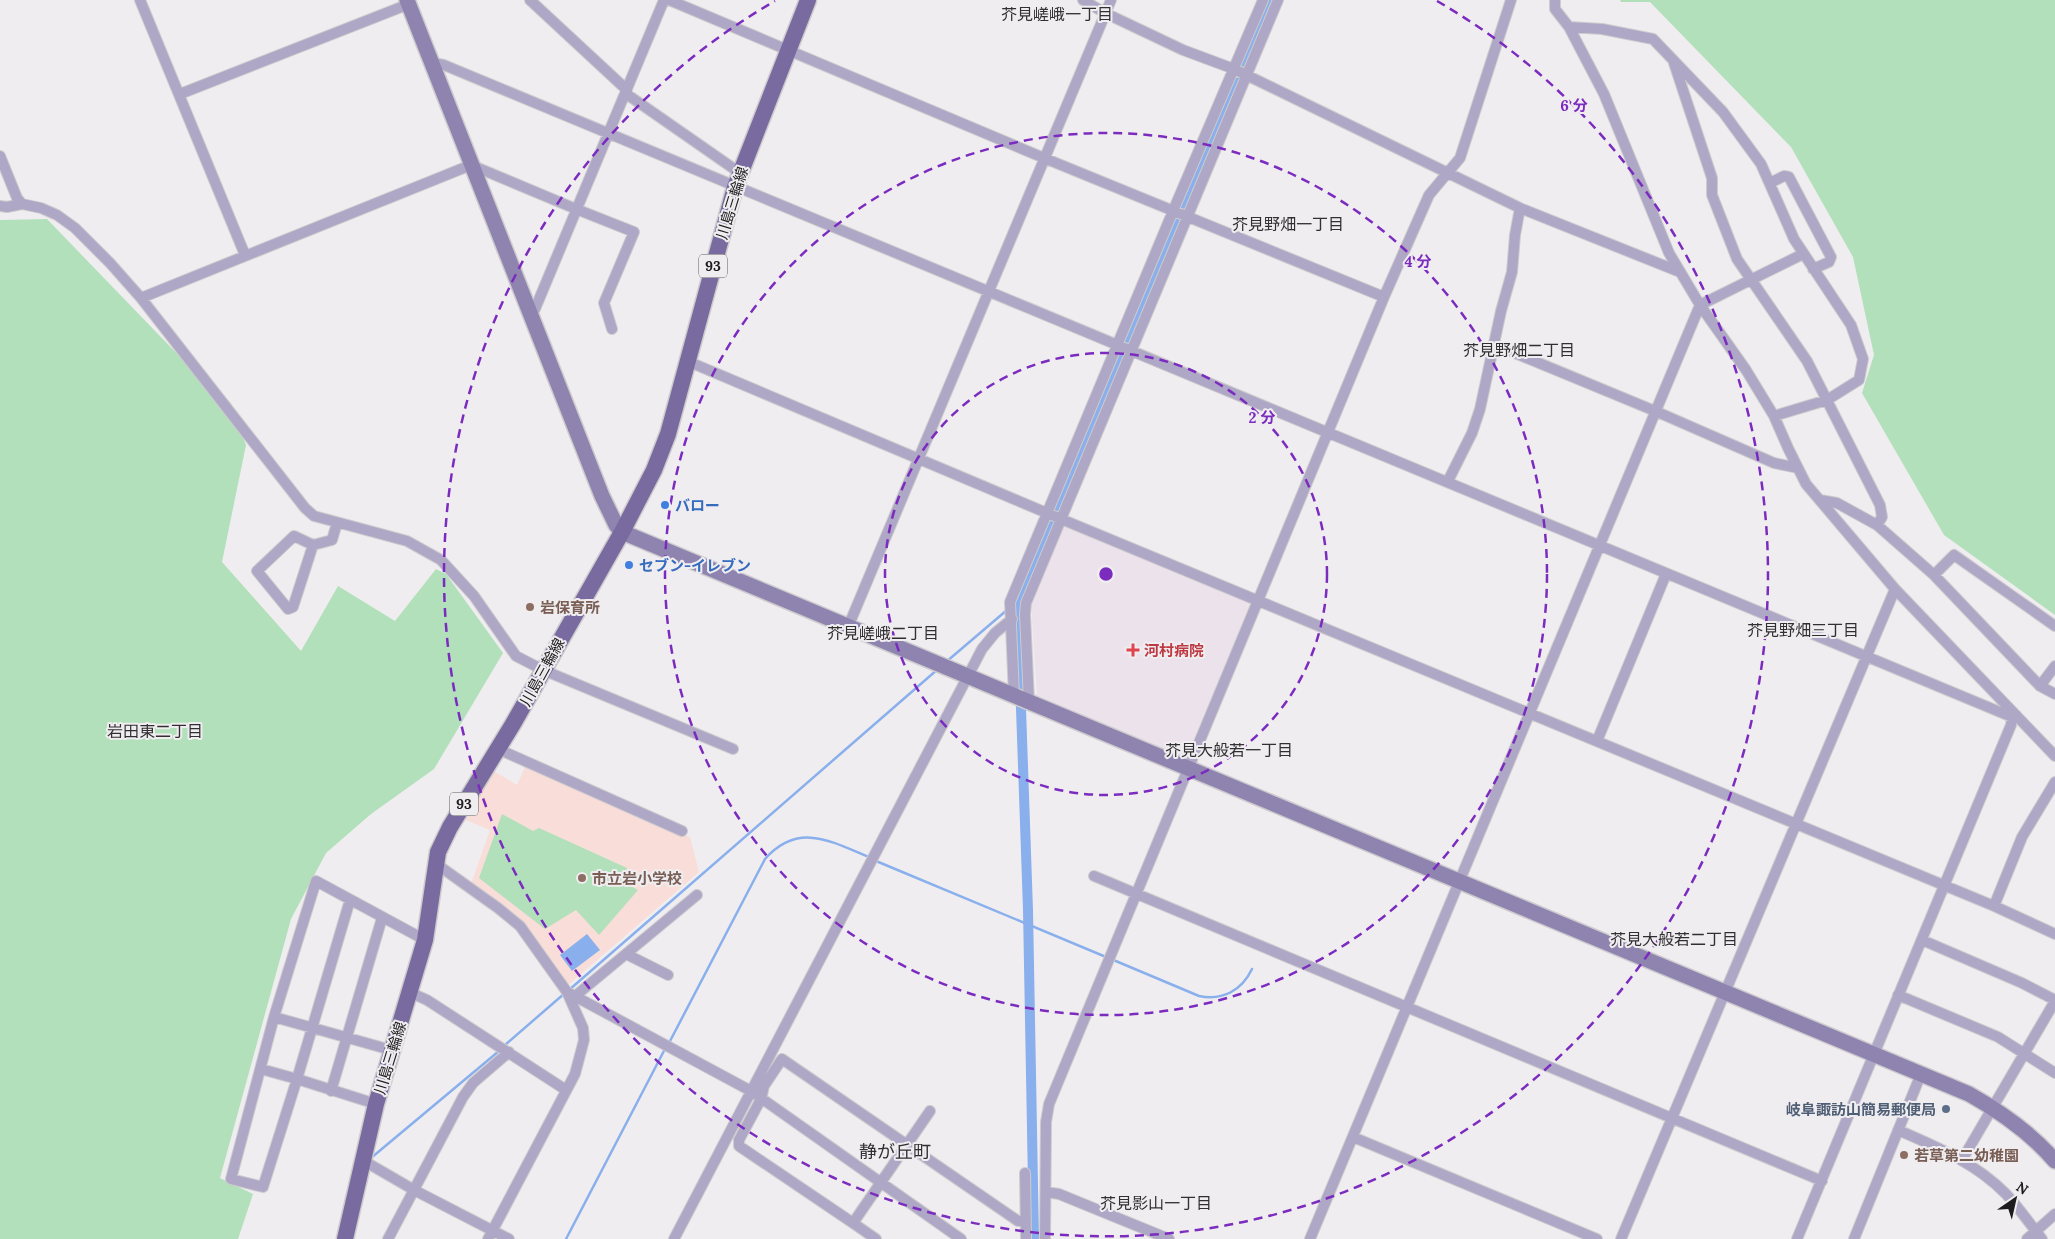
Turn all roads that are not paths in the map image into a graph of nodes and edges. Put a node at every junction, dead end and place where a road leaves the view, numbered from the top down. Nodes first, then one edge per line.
1 (140, 0) edge
2 (530, 0) edge
3 (664, 0) edge
4 (670, 0) edge
5 (808, 0) edge
6 (1083, 0) edge
7 (1111, 0) edge
8 (1263, 0) edge
9 (1278, 0) edge
10 (1511, 0) edge
11 (1555, 0) edge
12 (408, 2) edge
13 (1105, 13) junction
14 (1569, 27) junction
15 (787, 50) junction
16 (1673, 58) junction
17 (433, 63) junction
18 (1234, 69) junction
19 (1246, 75) junction
20 (626, 92) junction
21 (180, 94) junction
22 (609, 132) junction
23 (0, 156) edge
24 (1044, 158) junction
25 (471, 165) junction
26 (1447, 174) junction
27 (738, 180) junction
28 (1770, 184) junction
29 (22, 204) junction
30 (0, 206) edge
31 (1520, 208) junction
32 (576, 210) junction
33 (1173, 211) junction
34 (1188, 216) junction
35 (1803, 254) junction
36 (245, 255) junction
37 (1813, 268) junction
38 (1680, 272) junction
39 (1750, 280) junction
40 (988, 291) junction
41 (1384, 297) junction
42 (140, 298) junction
43 (1700, 305) junction
44 (531, 313) junction
45 (612, 329) dead end
46 (1118, 344) junction
47 (1493, 344) junction
48 (1132, 350) junction
49 (687, 361) junction
50 (1827, 400) junction
51 (1655, 411) junction
52 (1774, 416) junction
53 (1329, 432) junction
54 (918, 458) junction
55 (1798, 468) junction
56 (1448, 481) junction
57 (1820, 500) junction
58 (1048, 513) junction
59 (1061, 519) junction
60 (337, 523) junction
61 (1877, 525) junction
62 (622, 532) junction
63 (312, 545) junction
64 (1600, 545) junction
65 (1666, 574) junction
66 (1934, 575) junction
67 (1895, 588) junction
68 (1258, 600) junction
69 (1012, 620) junction
70 (2055, 626) edge
71 (848, 627) junction
72 (1867, 657) junction
73 (2055, 666) edge
74 (543, 670) junction
75 (968, 677) junction
76 (2040, 686) junction
77 (2055, 694) edge
78 (1022, 699) junction
79 (1529, 713) junction
80 (2014, 716) junction
81 (1597, 741) junction
82 (498, 749) junction
83 (733, 749) dead end
84 (2055, 756) edge
85 (1187, 769) junction
86 (2055, 782) edge
87 (1796, 824) junction
88 (682, 831) dead end
89 (435, 863) junction
90 (1094, 876) dead end
91 (1459, 881) junction
92 (1944, 886) junction
93 (1135, 894) junction
94 (697, 895) dead end
95 (350, 900) junction
96 (1994, 906) junction
97 (382, 918) junction
98 (2055, 934) edge
99 (424, 940) junction
100 (1922, 940) junction
101 (626, 954) junction
102 (668, 975) dead end
103 (409, 992) junction
104 (1726, 993) junction
105 (570, 995) junction
106 (1898, 995) junction
107 (2055, 1001) edge
108 (1406, 1007) junction
109 (274, 1017) junction
110 (311, 1028) junction
111 (347, 1038) junction
112 (391, 1050) junction
113 (509, 1052) junction
114 (2025, 1052) junction
115 (1873, 1055) junction
116 (261, 1069) junction
117 (2055, 1073) edge
118 (1921, 1074) junction
119 (297, 1080) junction
120 (566, 1090) junction
121 (331, 1091) junction
122 (751, 1091) junction
123 (761, 1099) junction
124 (376, 1104) junction
125 (1993, 1107) junction
126 (930, 1111) dead end
127 (1673, 1119) junction
128 (1898, 1130) junction
129 (1353, 1137) junction
130 (907, 1145) junction
131 (1962, 1160) junction
132 (364, 1161) junction
133 (2055, 1161) edge
134 (1025, 1173) dead end
135 (1822, 1181) junction
136 (881, 1183) junction
137 (414, 1190) junction
138 (1046, 1192) junction
139 (2055, 1214) edge
140 (1022, 1221) junction
141 (853, 1224) junction
142 (490, 1235) edge
143 (2039, 1235) edge
144 (345, 1239) edge
145 (388, 1239) edge
146 (509, 1239) edge
147 (674, 1239) edge
148 (876, 1239) edge
149 (961, 1239) edge
150 (1020, 1239) edge
151 (1026, 1239) edge
152 (1045, 1239) edge
153 (1168, 1239) edge
154 (1310, 1239) edge
155 (1597, 1239) edge
156 (1621, 1239) edge
157 (1797, 1239) edge
158 (1854, 1239) edge
159 (2027, 1239) edge

1 - 21 street
2 - 20 street
3 - 20 street
4 - 15 street
5 - 15 main road, 川島三輪線 / 93
6 - 13 street
7 - 13 street
8 - 18 street
9 - 19 street
10 - 26 street
11 - 14 street
12 - 17 street
12 - 21 street
13 - 18 street
13 - 24 street
14 - 16 street
14 - 38 street
15 - 24 street
15 - 27 main road, 川島三輪線 / 93
16 - 28 street
16 - 39 street
17 - 22 street
17 - 25 street
18 - 19 street
18 - 33 street
19 - 26 street
19 - 34 street
20 - 22 street
20 - 27 street
21 - 36 street
22 - 27 street
22 - 32 street
23 - 29 street
24 - 33 street
24 - 40 street
25 - 32 street
25 - 36 street
25 - 44 street
26 - 31 street
26 - 41 street
27 - 40 street
27 - 49 main road, 川島三輪線 / 93
28 - 35 street
28 - 37 street
29 - 30 street
29 - 42 street
31 - 38 street
31 - 47 street
32 - 44 street
32 - 45 street
33 - 34 street
33 - 46 street
34 - 41 street
34 - 48 street
35 - 37 street
35 - 39 street
36 - 42 street
37 - 50 street
38 - 43 street
39 - 43 street
39 - 50 street
40 - 46 street
40 - 54 street
41 - 53 street
42 - 60 street
43 - 51 street
43 - 52 street
44 - 62 street
46 - 48 street
46 - 58 street
47 - 51 street
47 - 56 street
48 - 53 street
48 - 59 street
49 - 54 street
49 - 62 main road, 川島三輪線 / 93
50 - 52 street
50 - 61 street
51 - 55 street
51 - 64 street
52 - 55 street
53 - 56 street
53 - 68 street
54 - 58 street
54 - 71 street
55 - 57 street
56 - 64 street
57 - 61 street
57 - 67 street
58 - 59 street
58 - 69 street
59 - 68 street
59 - 78 street
60 - 63 street
60 - 74 street
61 - 66 street
62 - 71 street
62 - 74 main road, 川島三輪線 / 93
63 - 63 street
64 - 65 street
64 - 79 street
65 - 72 street
65 - 81 street
66 - 70 street
66 - 76 street
67 - 72 street
67 - 80 street
68 - 79 street
68 - 85 street
69 - 75 street
69 - 78 street
71 - 75 street
72 - 80 street
72 - 87 street
73 - 76 street
74 - 82 main road, 川島三輪線 / 93
74 - 83 street
75 - 78 street
75 - 122 street
76 - 77 street
78 - 85 street
79 - 81 street
79 - 91 street
80 - 84 street
80 - 92 street
81 - 87 street
82 - 88 street
82 - 89 main road, 川島三輪線 / 93
85 - 91 street
85 - 93 street
86 - 96 street
87 - 92 street
87 - 104 street
89 - 99 main road, 川島三輪線 / 93
89 - 105 street
90 - 93 street
91 - 104 street
91 - 108 street
92 - 96 street
92 - 100 street
93 - 108 street
93 - 138 street
94 - 101 street
95 - 97 street
95 - 109 street
95 - 110 street
96 - 98 street
97 - 99 street
97 - 111 street
99 - 103 main road, 川島三輪線 / 93
100 - 106 street
100 - 107 street
101 - 102 street
101 - 105 street
103 - 112 main road, 川島三輪線 / 93
103 - 113 street
104 - 115 street
104 - 127 street
105 - 120 street
105 - 122 street
106 - 114 street
106 - 115 street
107 - 114 street
108 - 127 street
108 - 129 street
109 - 110 street
109 - 116 street
110 - 111 street
110 - 119 street
111 - 112 street
111 - 121 street
112 - 124 main road, 川島三輪線 / 93
113 - 120 street
113 - 137 street
114 - 117 street
114 - 125 street
115 - 118 street
115 - 135 street
116 - 119 street
116 - 119 street
118 - 125 street
118 - 128 street
119 - 121 street
120 - 142 street
121 - 124 street
122 - 123 street
122 - 147 street
123 - 130 street
123 - 136 street
123 - 141 street
124 - 132 main road, 川島三輪線 / 93
125 - 131 street
125 - 133 street
126 - 130 street
127 - 135 street
127 - 156 street
128 - 131 street
128 - 158 street
129 - 154 street
129 - 155 street
130 - 136 street
130 - 140 street
131 - 143 street
132 - 137 street
132 - 144 main road, 川島三輪線 / 93
134 - 140 street
135 - 157 street
136 - 141 street
136 - 149 street
137 - 142 street
137 - 145 street
138 - 152 street
138 - 153 street
139 - 143 street
140 - 150 street
140 - 151 street
141 - 148 street
142 - 146 street
143 - 159 street

